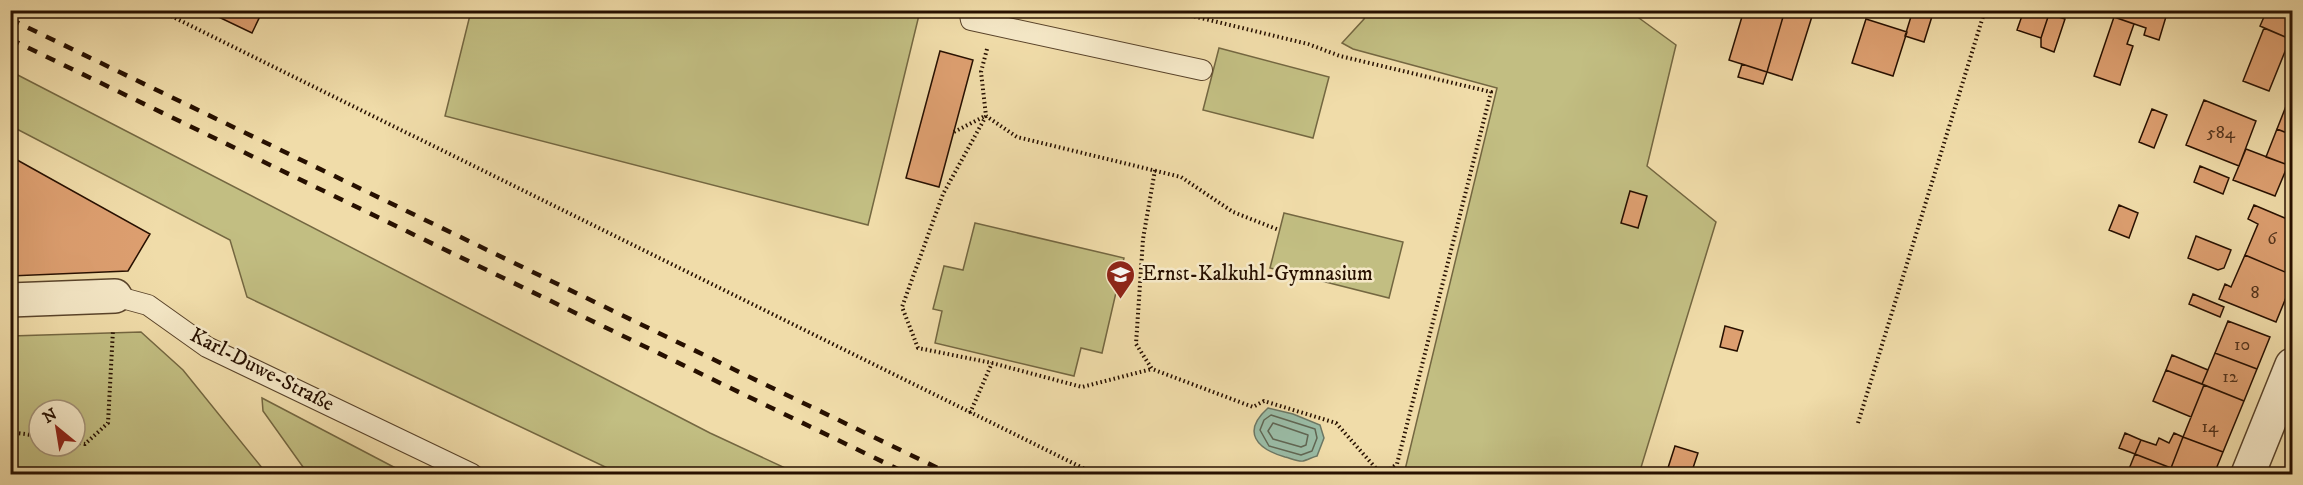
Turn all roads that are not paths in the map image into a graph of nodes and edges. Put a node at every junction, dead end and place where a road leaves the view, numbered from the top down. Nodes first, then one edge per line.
1 (969, 10) edge
2 (1202, 70) dead end
3 (115, 296) joint
4 (10, 300) edge
5 (2292, 365) edge
6 (472, 474) edge
7 (2248, 474) edge

1 - 2 lane
3 - 4 street, Karl-Duwe-Straße
3 - 6 lane, Karl-Duwe-Straße
5 - 7 street

